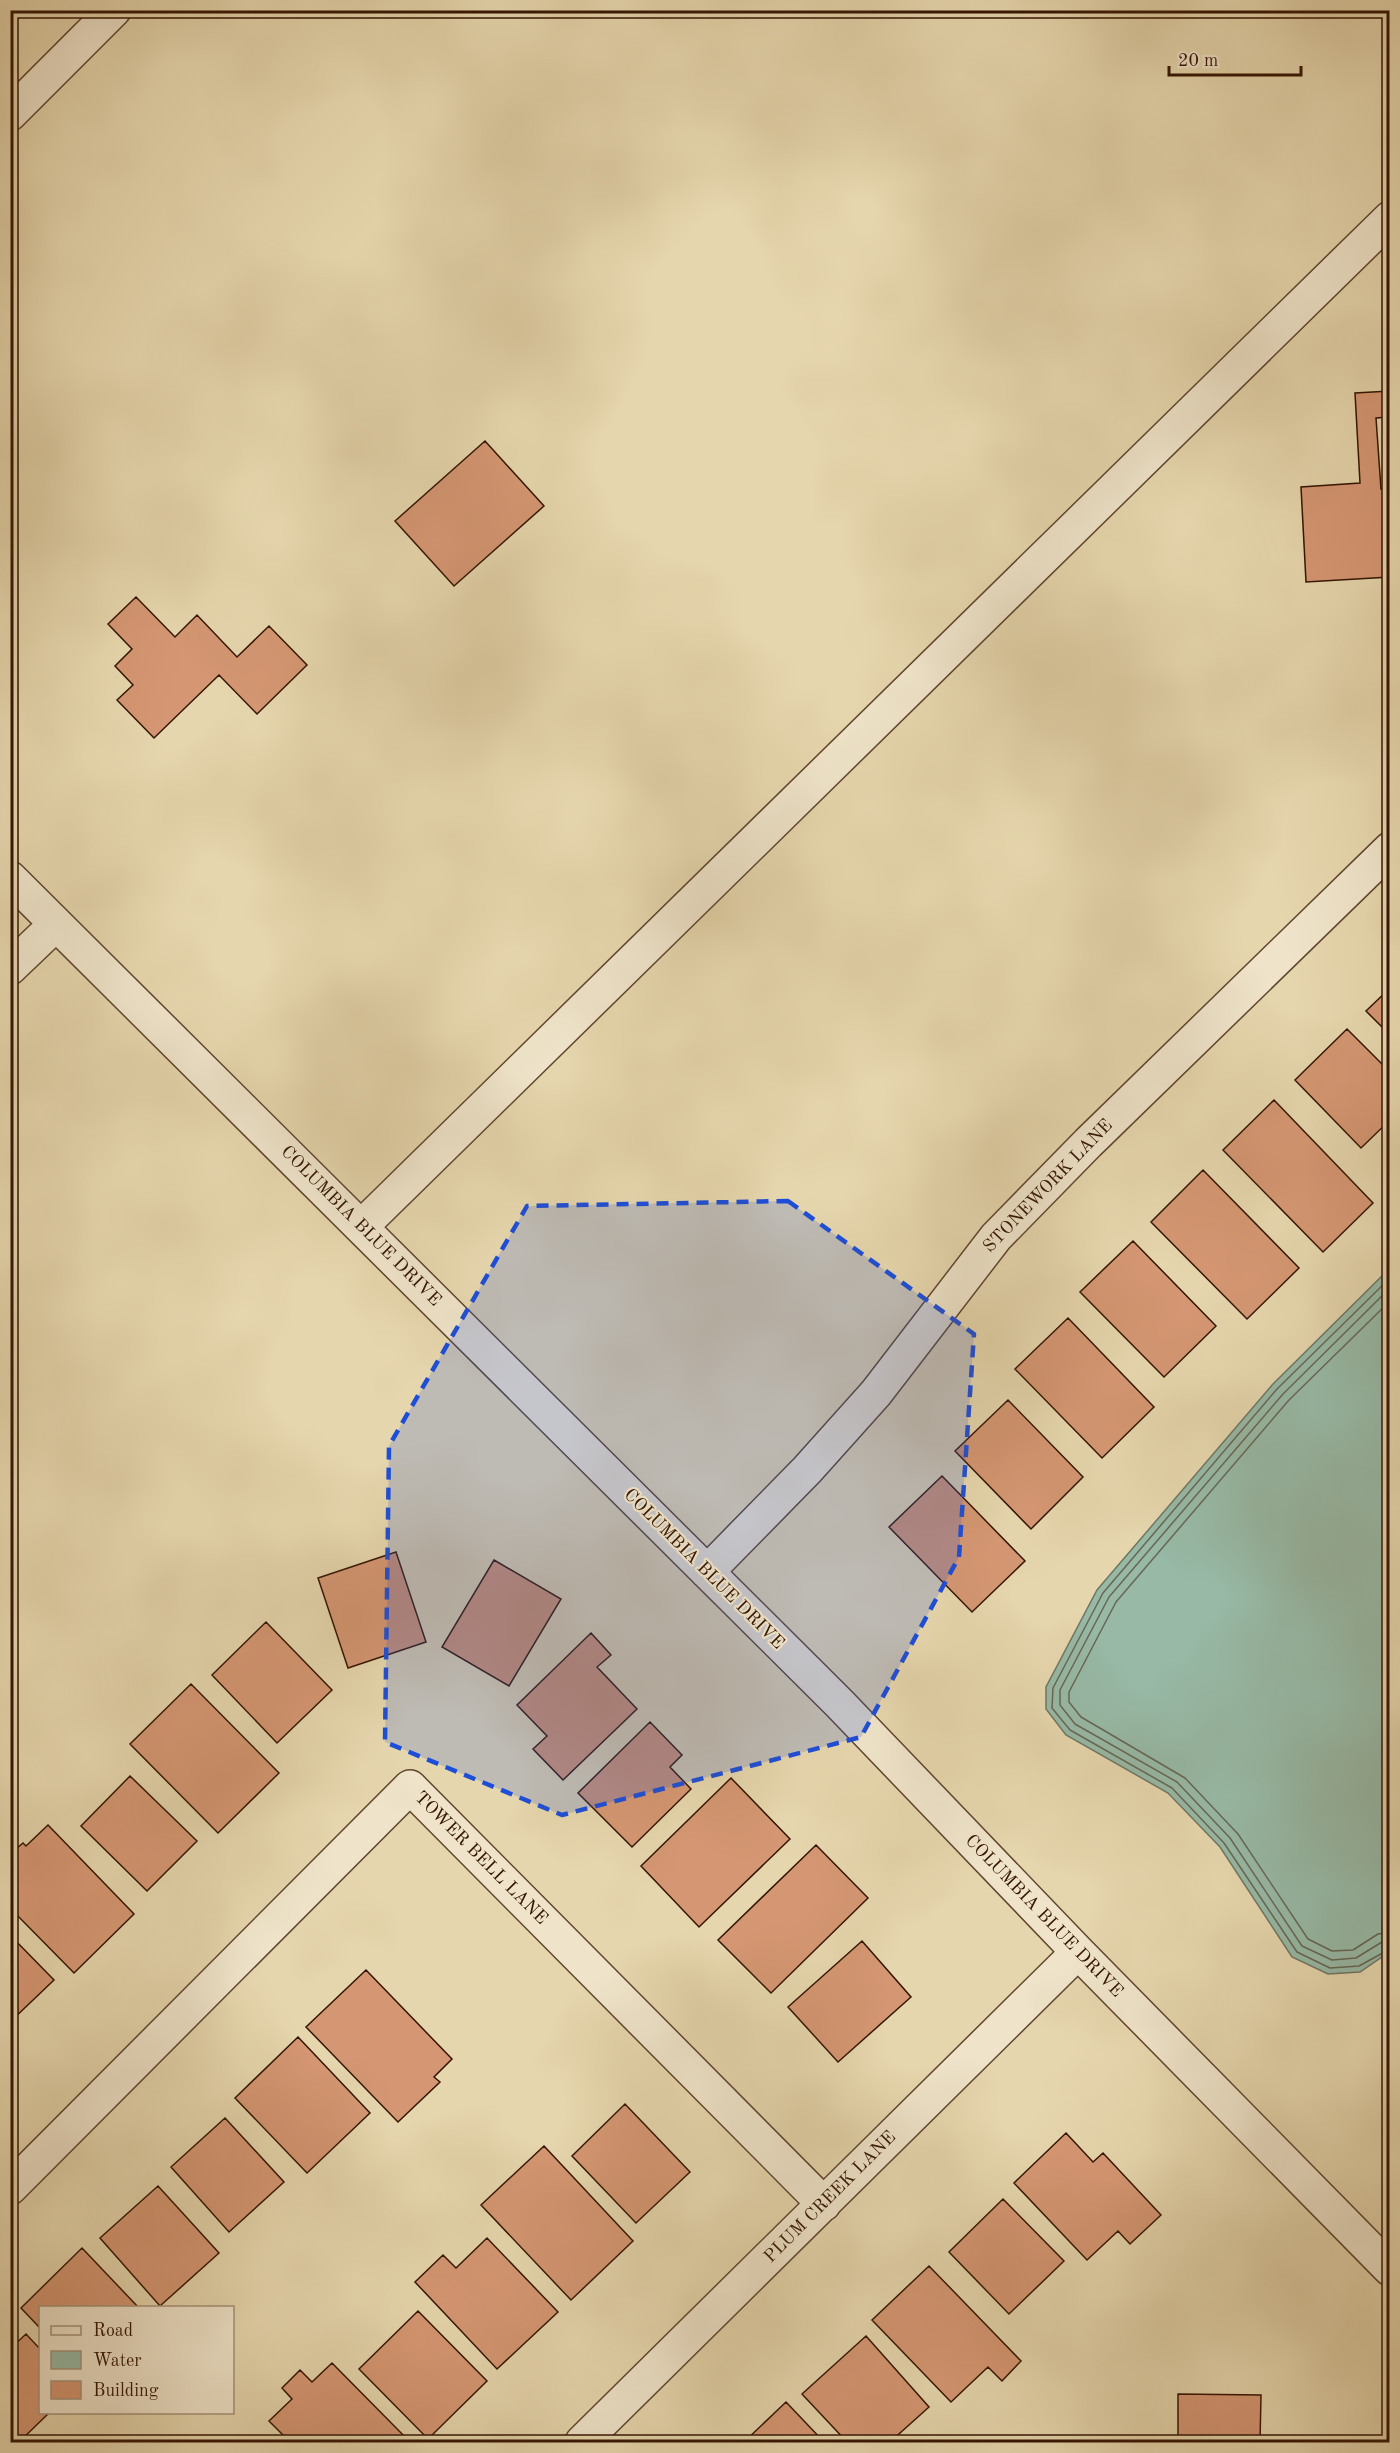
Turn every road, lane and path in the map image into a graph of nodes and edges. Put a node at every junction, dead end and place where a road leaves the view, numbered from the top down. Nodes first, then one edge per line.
1 (114, 10) edge
2 (10, 114) edge
3 (1389, 218) edge
4 (1389, 849) edge
5 (10, 878) edge
6 (55, 925) junction
7 (10, 968) edge
8 (362, 1226) junction
9 (707, 1572) junction
10 (1078, 1952) junction
11 (10, 2188) edge
12 (824, 2204) junction
13 (1387, 2260) edge
14 (582, 2442) edge

1 - 2 street
3 - 8 street
4 - 9 street, STONEWORK LANE
5 - 6 street, COLUMBIA BLUE DRIVE
6 - 7 street
6 - 8 street, COLUMBIA BLUE DRIVE
8 - 9 street, COLUMBIA BLUE DRIVE
9 - 10 street, COLUMBIA BLUE DRIVE
10 - 12 street, PLUM CREEK LANE
10 - 13 street, COLUMBIA BLUE DRIVE
11 - 12 street, TOWER BELL LANE
12 - 14 street, PLUM CREEK LANE

